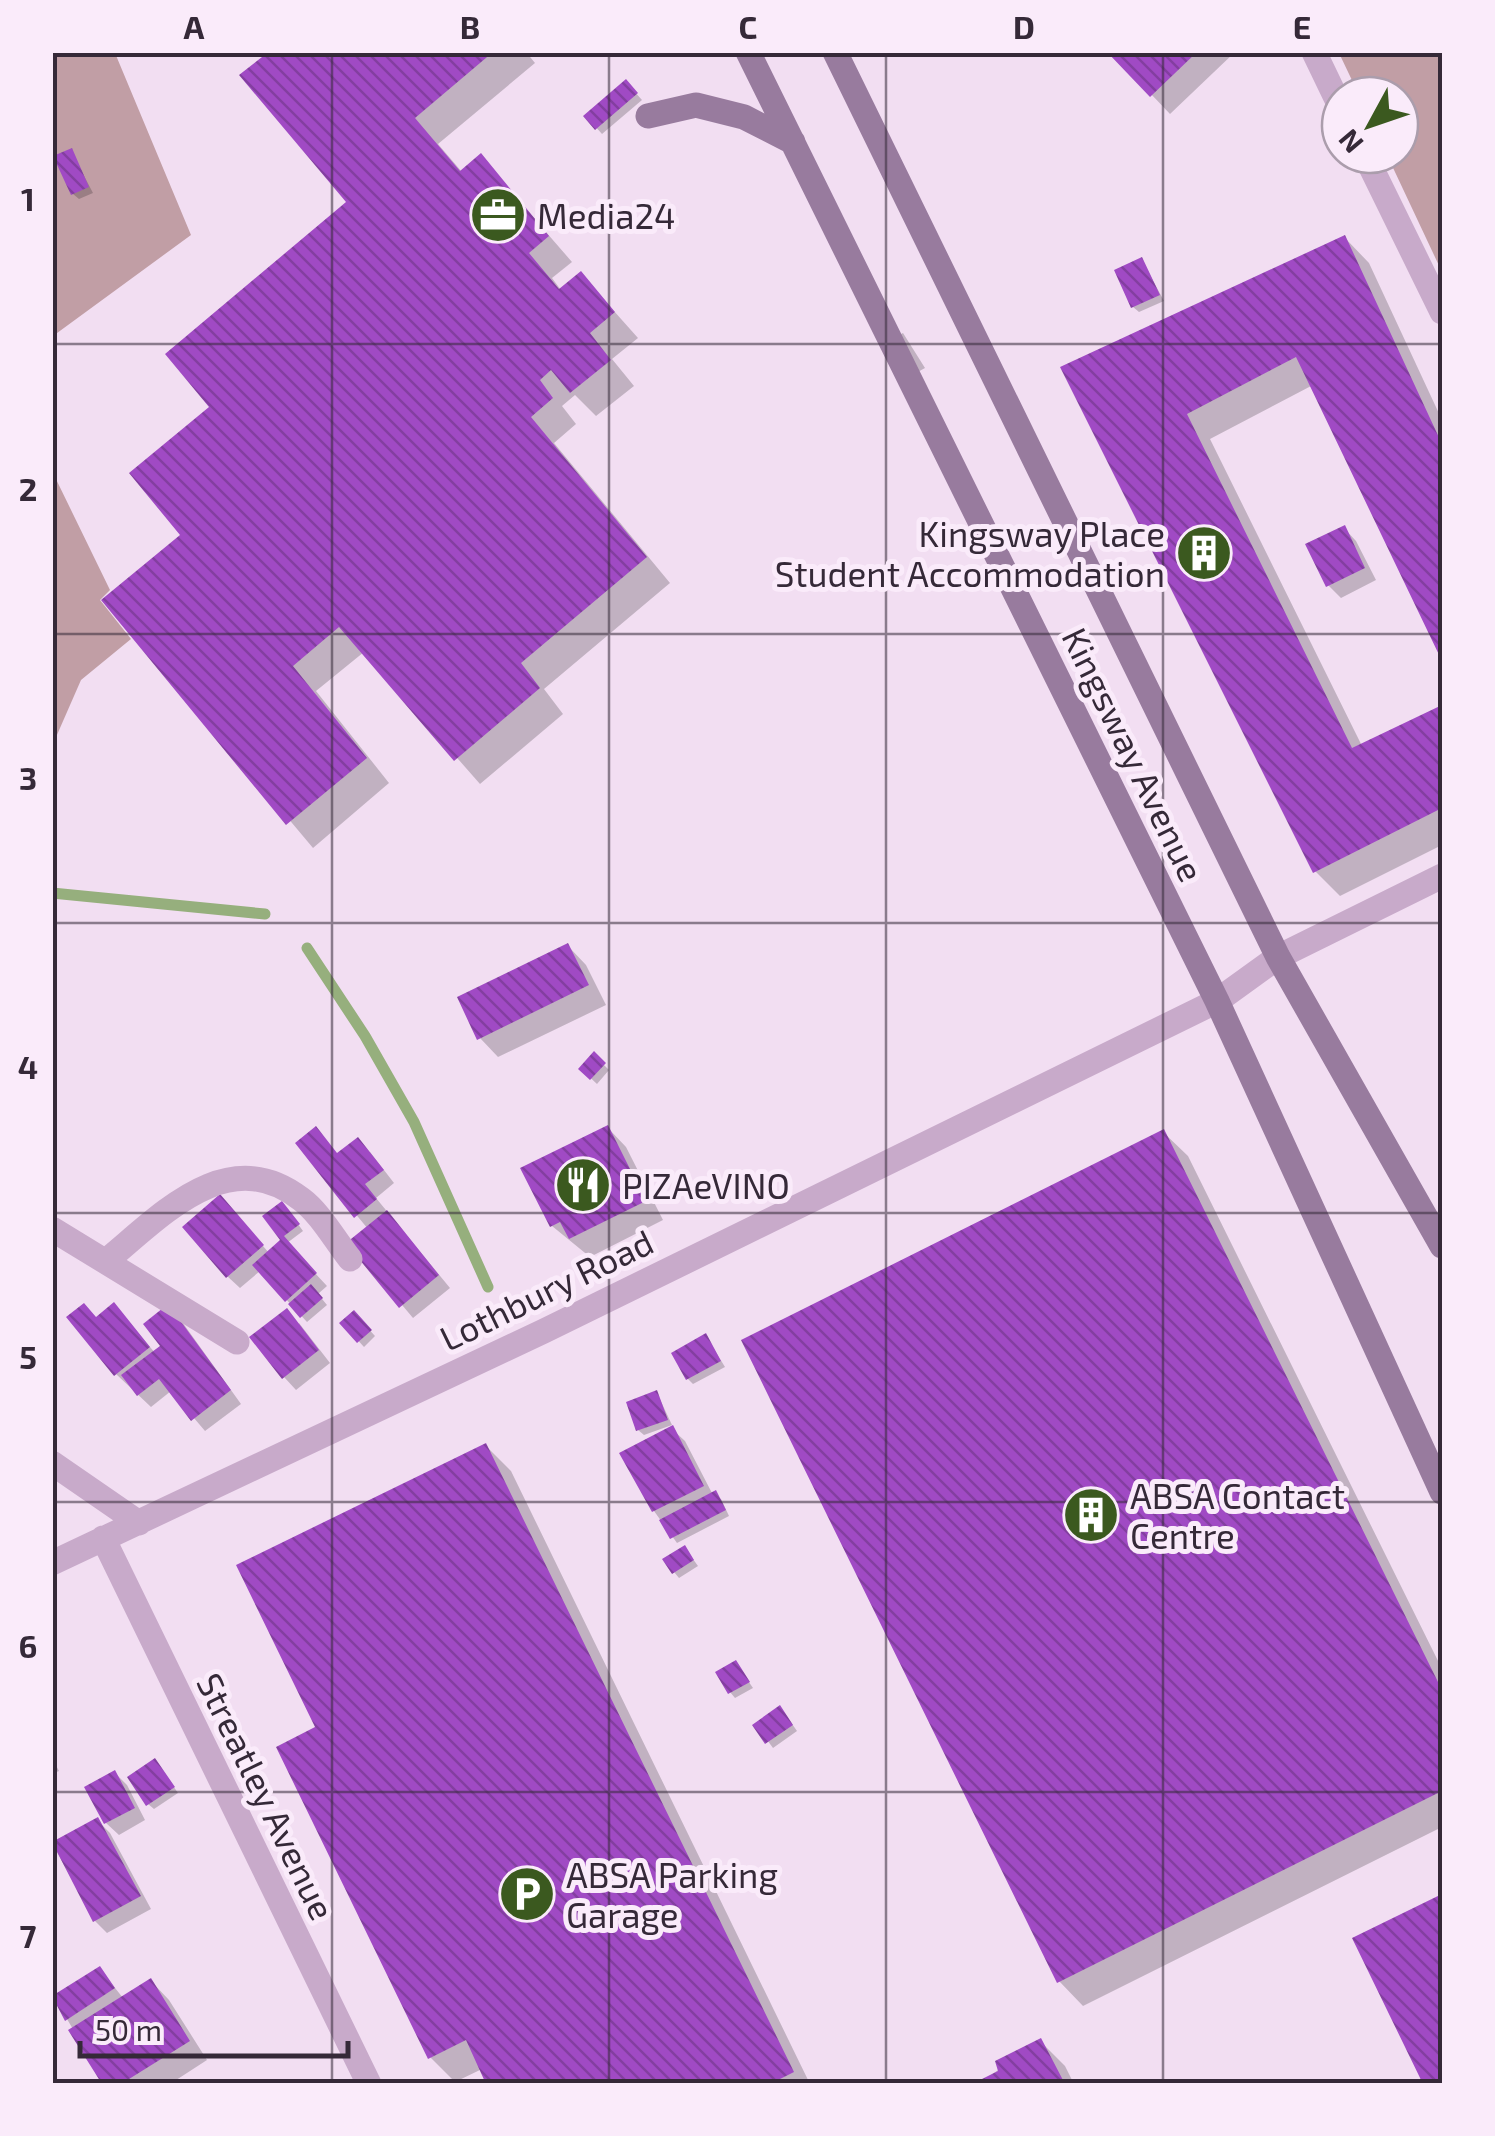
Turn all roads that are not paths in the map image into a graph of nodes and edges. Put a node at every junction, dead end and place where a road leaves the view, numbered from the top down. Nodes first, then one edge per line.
1 (748, 52) edge
2 (834, 52) edge
3 (1314, 52) edge
4 (1325, 75) edge
5 (648, 116) dead end
6 (793, 142) junction
7 (1374, 175) edge
8 (1442, 312) edge
9 (1442, 876) edge
10 (1278, 957) junction
11 (1216, 1001) junction
12 (52, 1228) edge
13 (1442, 1246) edge
14 (350, 1259) dead end
15 (106, 1261) junction
16 (237, 1342) dead end
17 (52, 1463) edge
18 (1442, 1492) edge
19 (139, 1523) junction
20 (103, 1538) junction
21 (52, 1564) edge
22 (369, 2084) edge

1 - 6 main road, Kingsway Avenue
2 - 10 main road, Kingsway Avenue
3 - 4 street
5 - 6 main road
6 - 11 main road, Kingsway Avenue
7 - 8 street
9 - 10 street, Lothbury Road
10 - 11 street, Lothbury Road
10 - 13 main road, Kingsway Avenue
11 - 18 main road, Kingsway Avenue
11 - 19 street, Lothbury Road
12 - 15 street
14 - 15 street
15 - 16 street
17 - 19 street
19 - 20 street, Lothbury Road
20 - 21 street, Lothbury Road
20 - 22 street, Streatley Avenue

